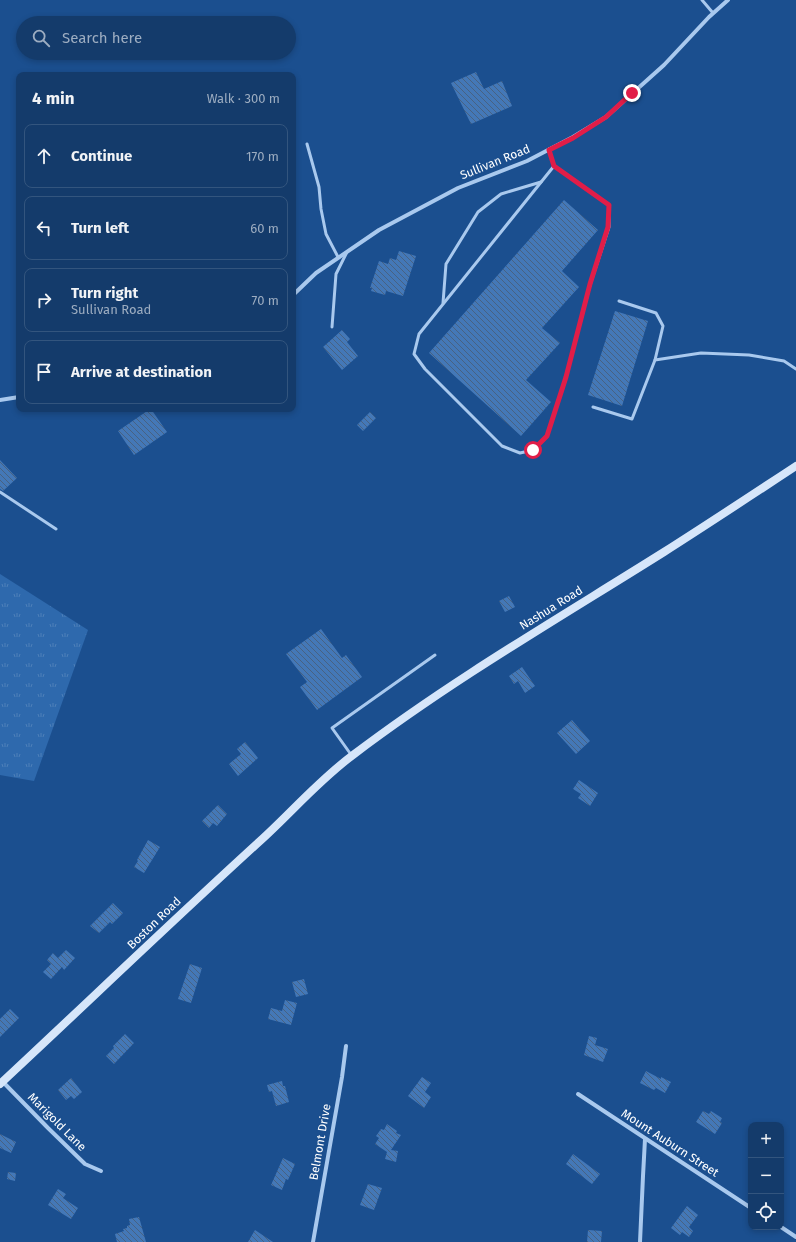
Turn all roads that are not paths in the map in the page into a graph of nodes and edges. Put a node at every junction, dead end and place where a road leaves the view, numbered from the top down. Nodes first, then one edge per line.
1 (702, 0) edge
2 (728, 0) edge
3 (713, 13) junction
4 (306, 144) dead end
5 (549, 150) junction
6 (554, 166) junction
7 (541, 182) junction
8 (348, 251) junction
9 (338, 258) junction
10 (296, 292) edge
11 (619, 302) dead end
12 (443, 304) junction
13 (332, 327) dead end
14 (655, 360) junction
15 (796, 369) edge
16 (16, 397) edge
17 (0, 400) edge
18 (593, 407) dead end
19 (796, 466) edge
20 (0, 492) edge
21 (56, 529) dead end
22 (436, 655) dead end
23 (352, 756) junction
24 (325, 779) joint
25 (346, 1046) dead end
26 (1, 1083) edge
27 (578, 1094) dead end
28 (646, 1139) junction
29 (101, 1171) dead end
30 (748, 1206) edge
31 (784, 1229) edge
32 (796, 1237) edge
33 (313, 1242) edge
34 (640, 1242) edge

1 - 3 lane
2 - 3 street, Sullivan Road
3 - 5 street, Sullivan Road
4 - 9 lane
5 - 6 lane
5 - 8 street, Sullivan Road
6 - 7 lane
6 - 12 lane
7 - 12 lane
7 - 12 lane
8 - 9 street, Sullivan Road
8 - 13 lane
9 - 10 street, Sullivan Road
11 - 14 lane
14 - 15 lane
14 - 18 lane
16 - 17 street
19 - 23 main road, Nashua Road
20 - 21 lane
22 - 23 lane
23 - 24 main road, Nashua Road
24 - 26 main road, Boston Road
25 - 33 street, Belmont Drive
26 - 29 street, Marigold Lane
27 - 28 street, Mount Auburn Street
28 - 30 street, Mount Auburn Street
28 - 34 street
31 - 32 street

